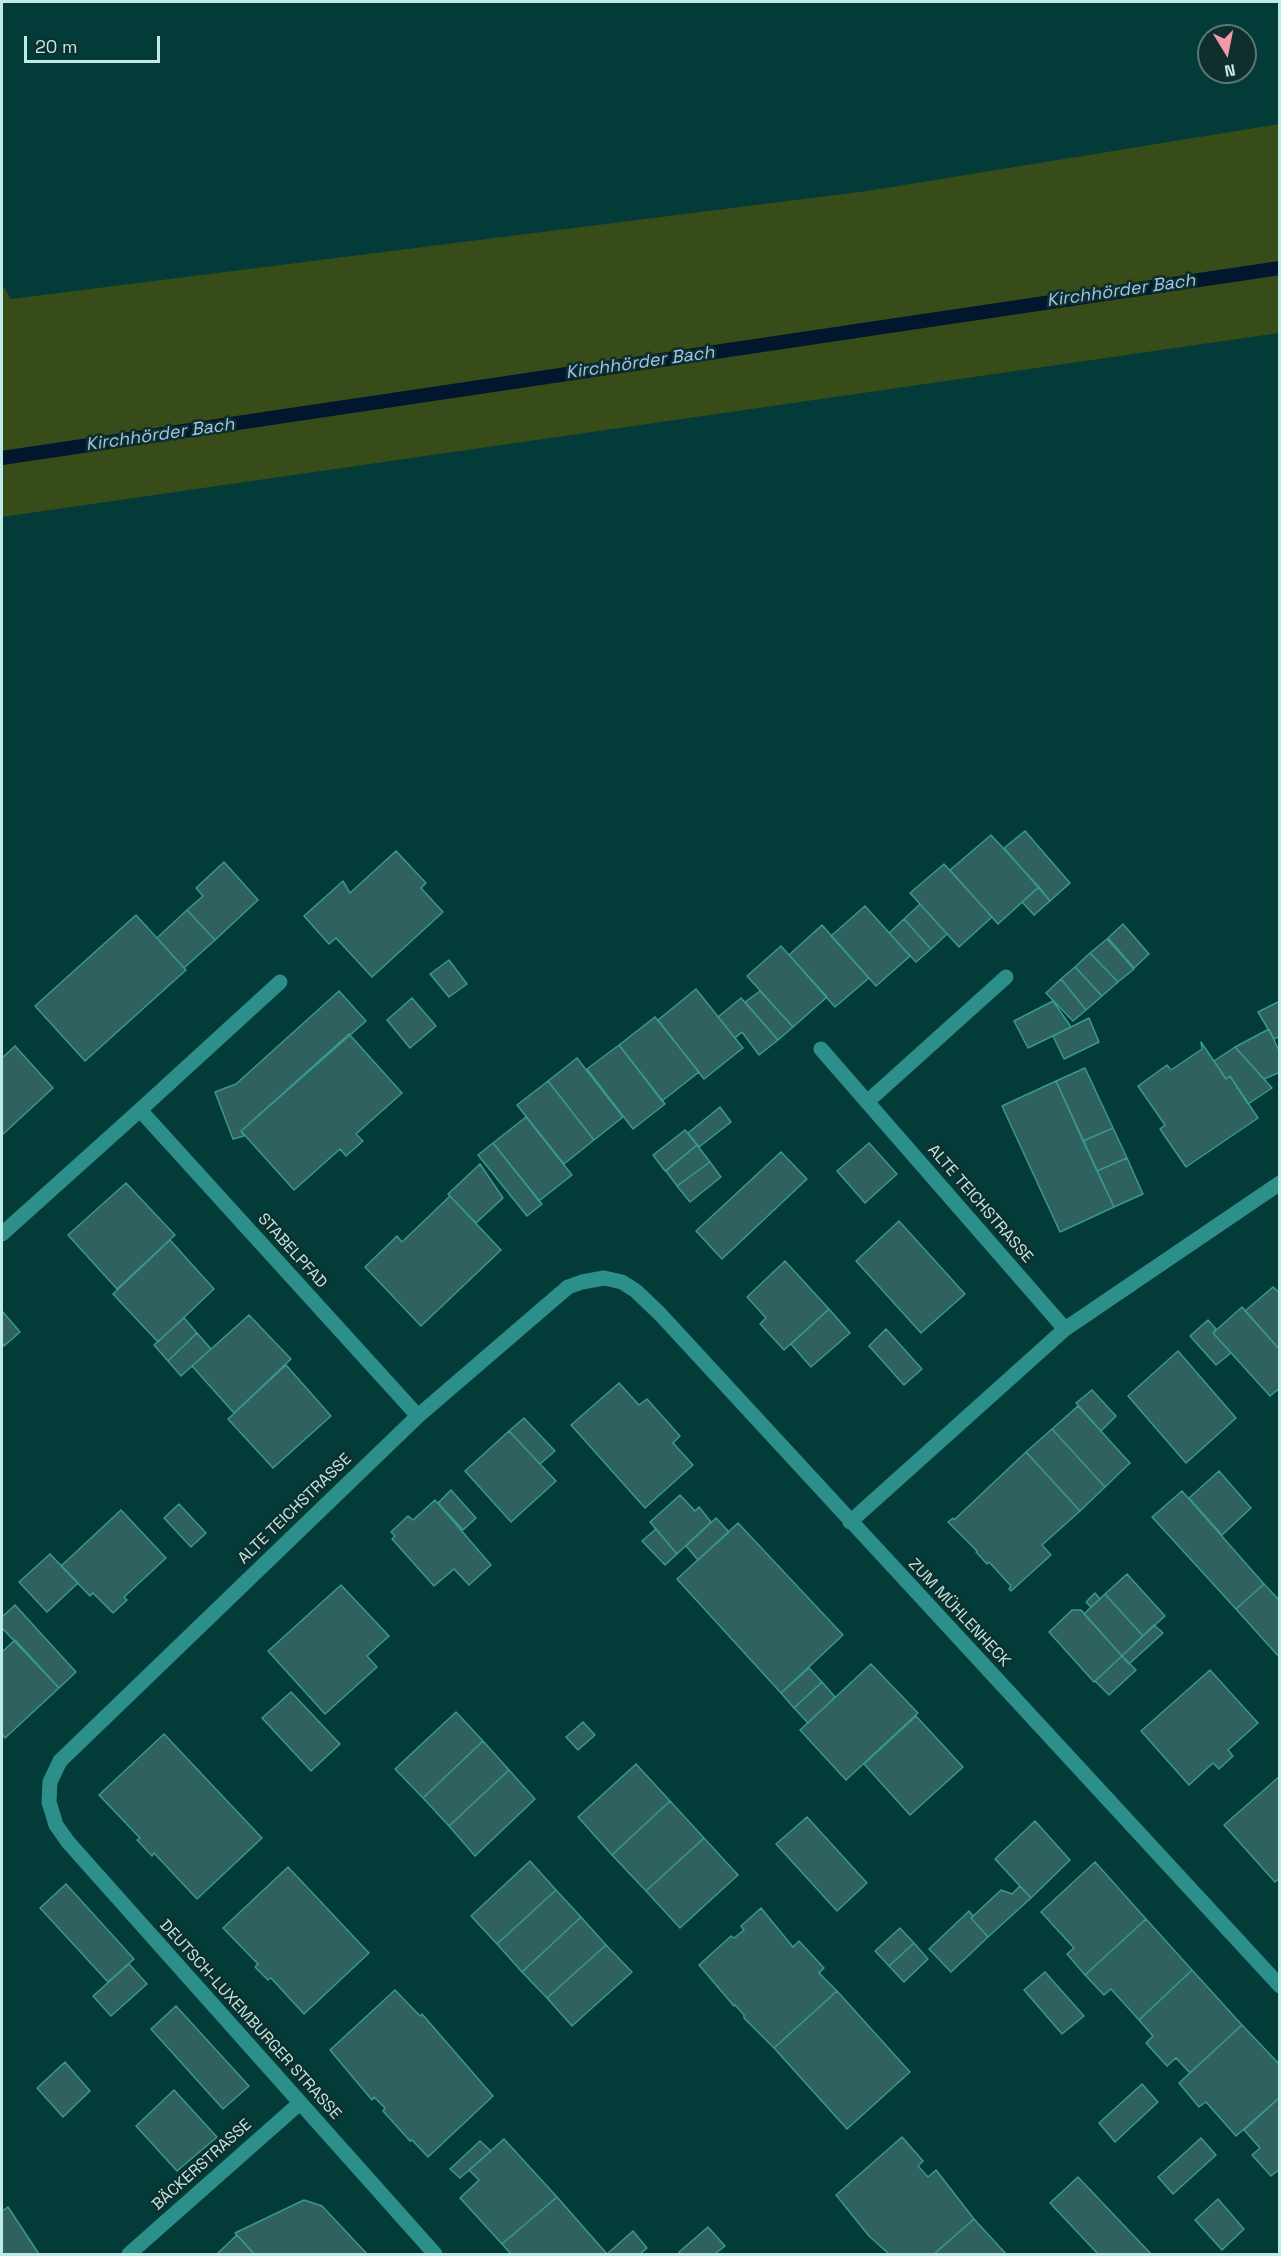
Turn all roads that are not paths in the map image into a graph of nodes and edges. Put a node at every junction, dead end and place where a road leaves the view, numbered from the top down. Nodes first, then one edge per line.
1 (1006, 976) dead end
2 (280, 982) dead end
3 (820, 1049) dead end
4 (867, 1102) junction
5 (140, 1110) junction
6 (1280, 1183) edge
7 (2, 1234) edge
8 (604, 1278) joint
9 (1065, 1329) junction
10 (418, 1416) junction
11 (850, 1522) junction
12 (49, 1802) joint
13 (1280, 1986) edge
14 (300, 2103) junction
15 (129, 2254) edge
16 (435, 2254) edge

1 - 4 street
2 - 5 street
3 - 4 street, ALTE TEICHSTRASSE
4 - 9 street, ALTE TEICHSTRASSE
5 - 7 street
5 - 10 street, STABELPFAD
6 - 9 street
8 - 10 street, ALTE TEICHSTRASSE
8 - 11 street, ZUM MÜHLENHECK
9 - 11 street
10 - 12 street, ALTE TEICHSTRASSE
11 - 13 street, ZUM MÜHLENHECK
12 - 14 street, DEUTSCH-LUXEMBURGER STRASSE
14 - 15 street, BÄCKERSTRASSE
14 - 16 street, DEUTSCH-LUXEMBURGER STRASSE

